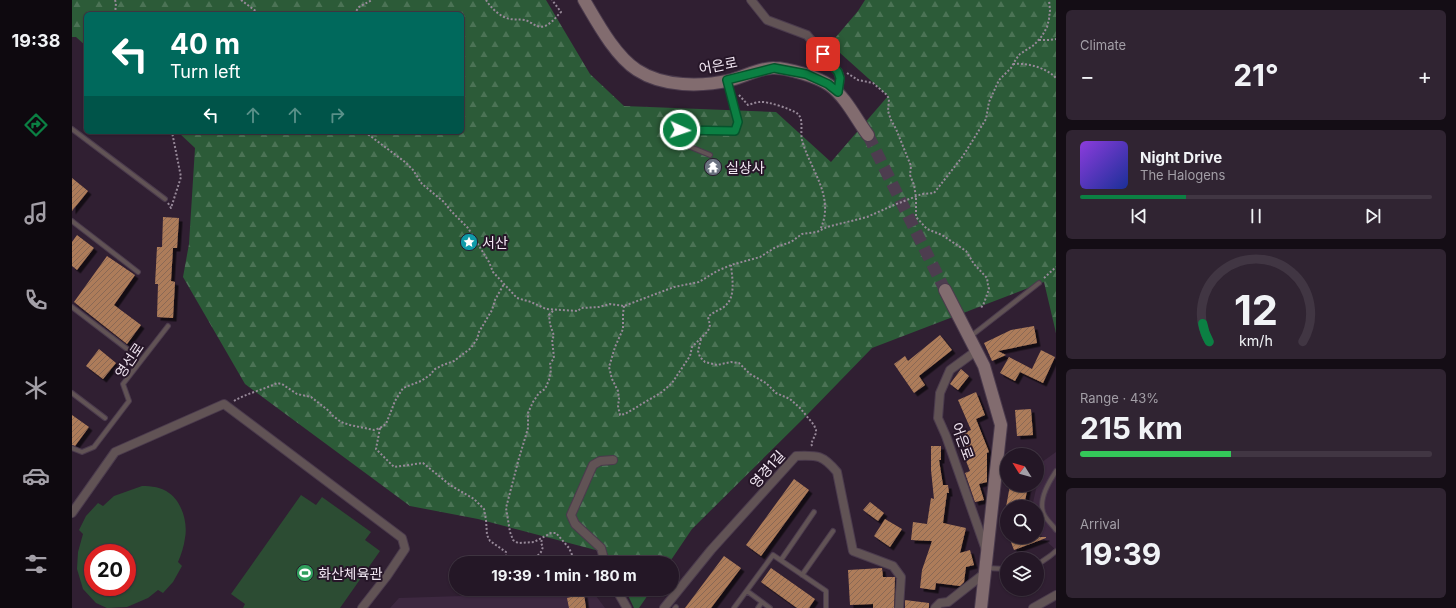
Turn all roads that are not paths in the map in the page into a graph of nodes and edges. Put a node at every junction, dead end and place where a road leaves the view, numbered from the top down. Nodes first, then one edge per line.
1 (584, 0) edge
2 (751, 0) edge
3 (729, 80) junction
4 (838, 92) junction
5 (72, 128) edge
6 (868, 135) tunnel mouth
7 (710, 155) dead end
8 (165, 199) road end
9 (72, 221) edge
10 (138, 272) dead end
11 (1038, 283) road end
12 (945, 290) tunnel mouth
13 (72, 307) edge
14 (168, 326) dead end
15 (969, 337) junction
16 (976, 351) junction
17 (131, 352) dead end
18 (72, 393) edge
19 (105, 418) dead end
20 (72, 448) edge
21 (613, 460) dead end
22 (1056, 471) edge
23 (814, 512) dead end
24 (72, 513) edge
25 (1055, 528) edge
26 (833, 531) dead end
27 (1056, 550) edge
28 (987, 553) junction
29 (603, 556) edge
30 (781, 560) junction
31 (1044, 560) edge
32 (1000, 569) edge
33 (985, 570) junction
34 (802, 575) junction
35 (747, 591) junction
36 (1056, 595) edge
37 (620, 596) edge
38 (762, 602) junction
39 (362, 608) edge
40 (627, 608) edge
41 (664, 608) edge
42 (734, 608) edge
43 (758, 608) edge
44 (770, 608) edge
45 (826, 608) edge
46 (899, 608) edge
47 (935, 608) edge
48 (981, 608) edge
49 (1033, 608) edge

1 - 3 street, 어은로
2 - 4 street
3 - 4 street, 어은로
3 - 7 lane
4 - 6 street, 어은로
5 - 8 lane
9 - 10 lane
11 - 15 lane
12 - 15 street, 어은로
13 - 17 lane, 영선로
14 - 20 lane, 영선로
15 - 16 street, 어은로
16 - 28 street, 어은로
16 - 28 street, 어은로
18 - 19 lane
21 - 29 street
22 - 25 lane
23 - 30 lane
24 - 39 street
26 - 34 lane
27 - 31 lane
28 - 33 street, 어은로
30 - 34 lane
30 - 35 lane
32 - 33 lane
33 - 47 street
33 - 48 street, 어은로
34 - 45 lane
35 - 38 lane
35 - 42 lane
36 - 49 street
37 - 40 street
38 - 43 lane
38 - 44 lane
41 - 46 street, 영경1길

